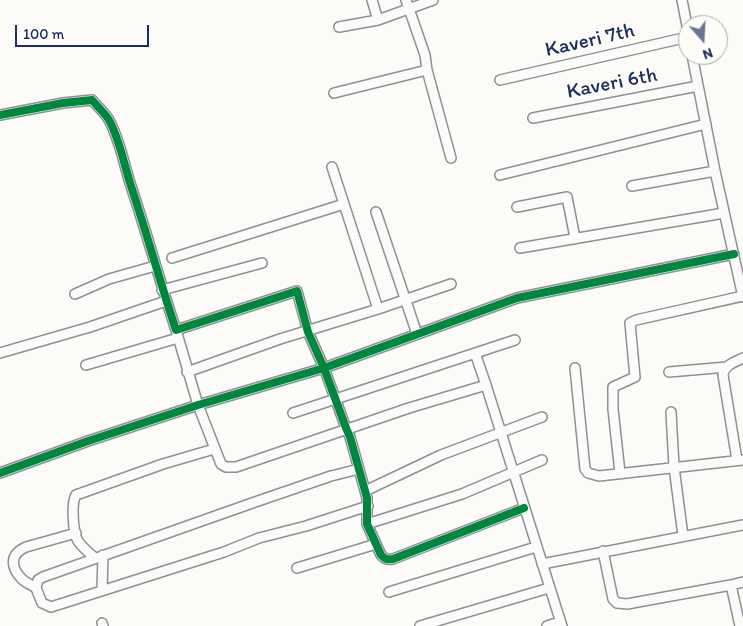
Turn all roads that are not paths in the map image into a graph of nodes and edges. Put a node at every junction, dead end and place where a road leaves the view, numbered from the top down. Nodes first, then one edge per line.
1 (372, 0) edge
2 (433, 0) edge
3 (682, 0) edge
4 (407, 4) edge
5 (685, 15) edge
6 (378, 20) junction
7 (339, 27) dead end
8 (678, 39) edge
9 (694, 65) edge
10 (427, 70) junction
11 (500, 80) dead end
12 (698, 86) junction
13 (334, 93) dead end
14 (0, 115) edge
15 (533, 118) dead end
16 (706, 124) junction
17 (451, 158) dead end
18 (332, 168) dead end
19 (715, 171) junction
20 (500, 175) dead end
21 (632, 186) dead end
22 (344, 204) junction
23 (517, 207) dead end
24 (376, 212) dead end
25 (724, 213) junction
26 (575, 238) junction
27 (520, 248) dead end
28 (734, 254) junction
29 (172, 258) dead end
30 (262, 263) dead end
31 (155, 266) junction
32 (451, 284) dead end
33 (162, 290) junction
34 (75, 294) dead end
35 (743, 296) edge
36 (404, 299) junction
37 (166, 301) junction
38 (378, 309) junction
39 (308, 332) junction
40 (177, 334) junction
41 (418, 334) junction
42 (514, 340) dead end
43 (0, 353) edge
44 (475, 353) junction
45 (743, 358) edge
46 (86, 365) dead end
47 (727, 366) junction
48 (324, 368) junction
49 (575, 368) dead end
50 (187, 372) junction
51 (669, 372) dead end
52 (486, 384) junction
53 (335, 400) junction
54 (198, 405) junction
55 (671, 412) dead end
56 (293, 413) dead end
57 (542, 417) dead end
58 (346, 428) junction
59 (501, 433) junction
60 (214, 448) junction
61 (542, 460) dead end
62 (740, 460) edge
63 (674, 467) junction
64 (359, 469) junction
65 (513, 471) junction
66 (0, 472) edge
67 (620, 474) junction
68 (365, 491) junction
69 (368, 506) junction
70 (524, 508) junction
71 (367, 524) junction
72 (743, 525) edge
73 (76, 533) junction
74 (683, 536) junction
75 (376, 544) junction
76 (536, 547) junction
77 (603, 551) junction
78 (99, 557) junction
79 (542, 564) junction
80 (297, 568) dead end
81 (743, 582) edge
82 (731, 586) junction
83 (36, 588) junction
84 (549, 588) junction
85 (102, 590) junction
86 (389, 592) dead end
87 (561, 624) edge
88 (420, 626) edge
89 (547, 626) edge
90 (740, 626) edge

1 - 6 street
2 - 4 street
3 - 5 street
4 - 6 street
4 - 10 street
6 - 7 street
8 - 11 street, Kaveri 7th
9 - 12 street
10 - 13 street
10 - 17 street
12 - 15 street, Kaveri 6th
12 - 16 street
14 - 31 street
16 - 19 street
16 - 20 street
18 - 22 street
19 - 21 street
19 - 25 street
22 - 29 street
22 - 38 street
23 - 26 street
24 - 36 street
25 - 26 street
25 - 28 street
26 - 27 street
28 - 35 street
28 - 41 street
30 - 33 street
31 - 33 street
31 - 34 street
32 - 36 street
33 - 37 street
35 - 67 street
36 - 38 street
36 - 41 street
37 - 40 street
37 - 43 street
38 - 39 street
39 - 40 street
39 - 48 street
39 - 50 street
40 - 46 street
40 - 50 street
41 - 48 street
42 - 44 street
44 - 52 street
44 - 53 street
45 - 47 street
47 - 51 street
47 - 62 street
48 - 53 street
48 - 54 street
49 - 67 street
50 - 54 street
52 - 58 street
52 - 59 street
53 - 56 street
53 - 58 street
54 - 60 street
54 - 66 street
55 - 63 street
57 - 59 street
58 - 60 street
58 - 64 street
59 - 65 street
59 - 68 street
60 - 73 street
61 - 65 street
62 - 63 street
63 - 67 street
63 - 74 street
64 - 68 street
64 - 78 street
65 - 70 street
65 - 71 street
68 - 69 street
69 - 71 street
69 - 85 street
70 - 75 street
70 - 76 street
71 - 75 street
72 - 74 street
73 - 78 street
73 - 83 street
74 - 77 street
75 - 80 street
76 - 79 street
76 - 86 street
77 - 79 street
77 - 82 street
78 - 83 street
78 - 85 street
79 - 84 street
81 - 82 street
82 - 90 street
83 - 85 street
84 - 87 street
84 - 88 street
87 - 89 street

